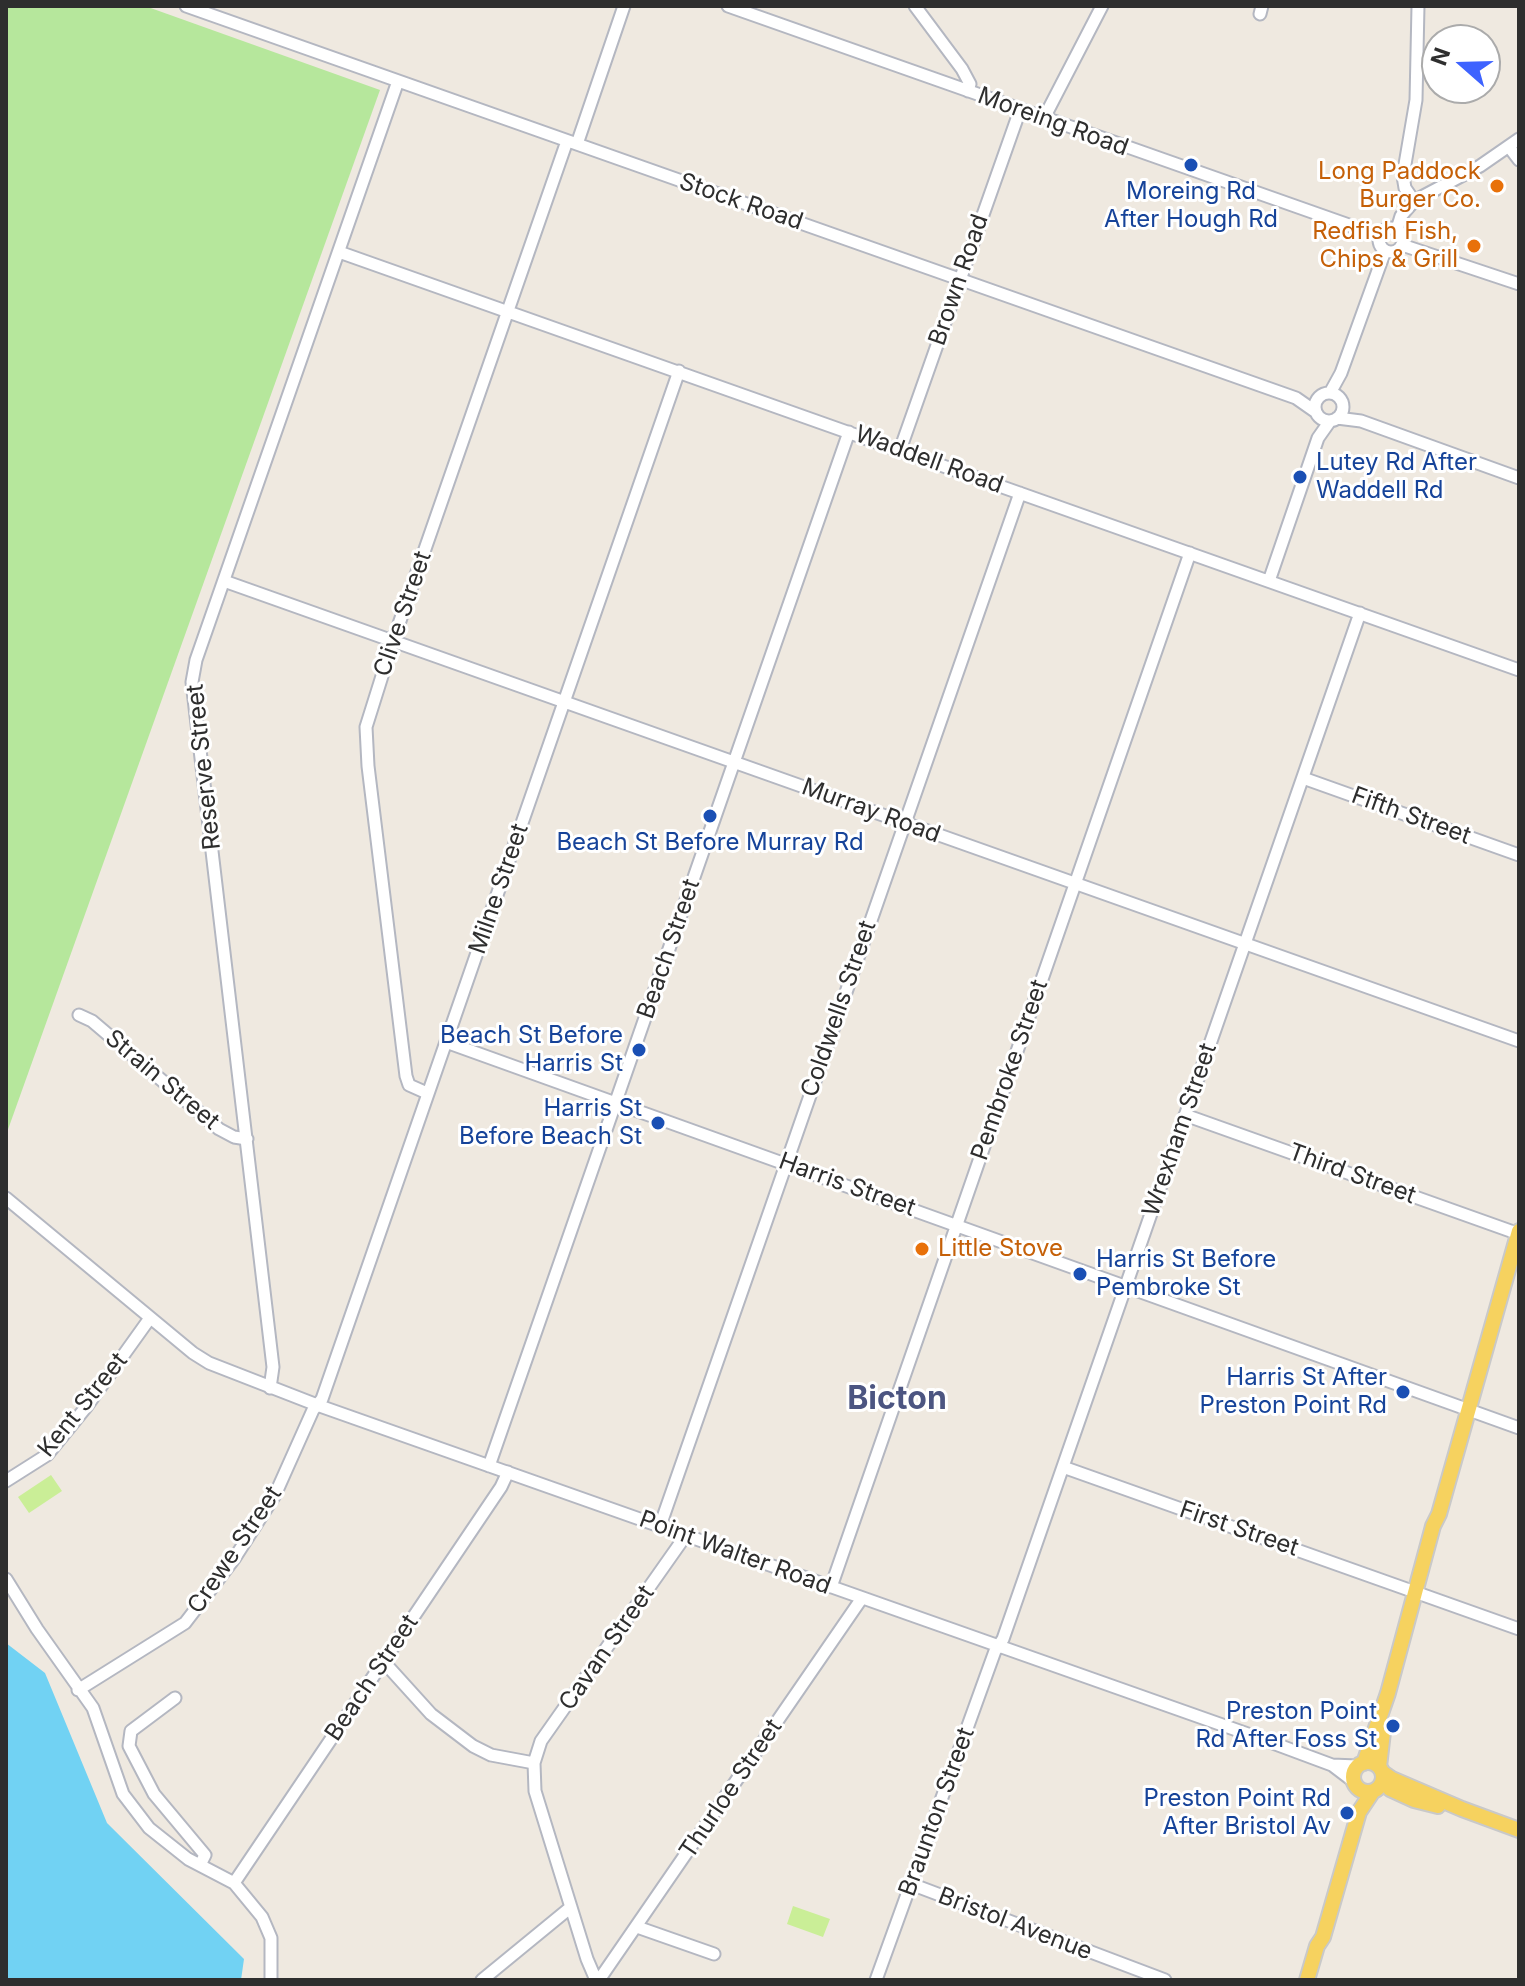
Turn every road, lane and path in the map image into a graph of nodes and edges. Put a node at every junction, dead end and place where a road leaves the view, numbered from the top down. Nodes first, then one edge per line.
1 (186, 6) edge
2 (630, 6) edge
3 (728, 6) edge
4 (915, 6) edge
5 (1102, 6) edge
6 (1418, 6) edge
7 (211, 10) edge
8 (623, 11) edge
9 (398, 81) junction
10 (968, 91) junction
11 (1020, 110) junction
12 (1044, 118) junction
13 (572, 143) junction
14 (1514, 143) edge
15 (1519, 160) edge
16 (1414, 201) junction
17 (1397, 229) junction
18 (1380, 236) junction
19 (1402, 245) junction
20 (1385, 251) junction
21 (339, 252) junction
22 (959, 279) junction
23 (1519, 284) edge
24 (508, 312) junction
25 (679, 371) junction
26 (1296, 398) junction
27 (1333, 398) junction
28 (1325, 417) junction
29 (1361, 421) junction
30 (849, 432) junction
31 (900, 450) junction
32 (1519, 478) edge
33 (1020, 493) junction
34 (1190, 553) junction
35 (224, 581) junction
36 (1269, 581) junction
37 (1360, 613) junction
38 (393, 641) junction
39 (1519, 670) edge
40 (565, 702) junction
41 (734, 762) junction
42 (1303, 778) junction
43 (905, 822) junction
44 (1519, 855) edge
45 (1075, 883) junction
46 (1245, 943) junction
47 (79, 1015) dead end
48 (1519, 1041) edge
49 (446, 1042) junction
50 (427, 1093) junction
51 (616, 1102) junction
52 (1185, 1115) junction
53 (247, 1139) junction
54 (786, 1163) junction
55 (6, 1198) edge
56 (956, 1224) junction
57 (1519, 1233) edge
58 (1126, 1286) junction
59 (150, 1318) junction
60 (270, 1388) junction
61 (317, 1405) junction
62 (1469, 1410) junction
63 (1519, 1428) edge
64 (489, 1466) junction
65 (1063, 1467) junction
66 (508, 1472) junction
67 (6, 1481) edge
68 (660, 1526) junction
69 (686, 1535) junction
70 (6, 1579) edge
71 (831, 1587) junction
72 (1418, 1593) junction
73 (862, 1598) junction
74 (1519, 1629) edge
75 (999, 1645) junction
76 (383, 1661) junction
77 (78, 1690) junction
78 (175, 1698) dead end
79 (534, 1763) junction
80 (1368, 1777) junction
81 (1519, 1830) edge
82 (200, 1865) junction
83 (234, 1883) junction
84 (911, 1884) junction
85 (571, 1907) junction
86 (637, 1927) junction
87 (1323, 1937) junction
88 (714, 1954) dead end
89 (271, 1980) edge
90 (482, 1980) edge
91 (598, 1980) edge
92 (876, 1980) edge
93 (1165, 1980) edge
94 (1307, 1980) edge
95 (1315, 1980) edge

1 - 7 street, Stock Road
2 - 8 street, Clive Street
3 - 10 street, Moreing Road
4 - 10 street
5 - 12 street
6 - 16 street
7 - 9 street, Stock Road
8 - 13 street, Clive Street
9 - 13 street, Stock Road
9 - 21 street, Reserve Street
10 - 11 street, Moreing Road
11 - 12 street, Moreing Road
11 - 22 street, Brown Road
12 - 18 street, Moreing Road
13 - 22 street, Stock Road
13 - 24 street, Clive Street
14 - 15 street
14 - 16 street
16 - 17 street
17 - 18 street
17 - 19 street
18 - 20 street
19 - 20 street
19 - 23 street
20 - 27 street
21 - 24 street, Waddell Road
21 - 35 street, Reserve Street
22 - 26 street, Stock Road
22 - 31 street, Brown Road
24 - 25 street, Waddell Road
24 - 38 street, Clive Street
25 - 30 street, Waddell Road
25 - 40 street, Milne Street
26 - 27 street, Stock Road
26 - 28 street, Stock Road
27 - 28 street
27 - 28 street
27 - 29 street, Stock Road
28 - 29 street, Stock Road
28 - 36 street
29 - 32 street, Stock Road
30 - 31 street, Waddell Road
30 - 41 street, Beach Street
31 - 33 street, Waddell Road
33 - 34 street, Waddell Road
33 - 43 street, Coldwells Street
34 - 36 street, Waddell Road
34 - 45 street, Pembroke Street
35 - 38 street, Murray Road
35 - 53 street, Reserve Street
36 - 37 street, Waddell Road
37 - 39 street, Waddell Road
37 - 42 street, Wrexham Street
38 - 40 street, Murray Road
38 - 50 street, Clive Street
40 - 41 street, Murray Road
40 - 49 street, Milne Street
41 - 43 street, Murray Road
41 - 51 street, Beach Street
42 - 44 street, Fifth Street
42 - 46 street, Wrexham Street
43 - 45 street, Murray Road
43 - 54 street, Coldwells Street
45 - 46 street, Murray Road
45 - 56 street, Pembroke Street
46 - 48 street, Murray Road
46 - 52 street, Wrexham Street
47 - 53 street, Strain Street
49 - 50 street, Milne Street
49 - 51 street, Harris Street
50 - 61 street, Milne Street
51 - 54 street, Harris Street
51 - 64 street, Beach Street
52 - 57 street, Third Street
52 - 58 street, Wrexham Street
53 - 60 street, Reserve Street
54 - 56 street, Harris Street
54 - 68 street, Coldwells Street
55 - 59 street, Point Walter Road
56 - 58 street, Harris Street
56 - 71 street, Pembroke Street
57 - 62 main road
58 - 62 street, Harris Street
58 - 65 street, Wrexham Street
59 - 60 street, Point Walter Road
59 - 67 street, Kent Street
60 - 61 street, Point Walter Road
61 - 64 street, Point Walter Road
61 - 77 street, Crewe Street
62 - 63 street, Harris Street
62 - 72 main road
64 - 66 street, Point Walter Road
65 - 72 street, First Street
65 - 75 street, Wrexham Street
66 - 68 street, Point Walter Road
66 - 76 street, Beach Street
68 - 69 street, Point Walter Road
69 - 71 street, Point Walter Road
69 - 79 street, Cavan Street
70 - 77 street
71 - 73 street, Point Walter Road
72 - 74 street, First Street
72 - 80 main road
73 - 75 street, Point Walter Road
73 - 86 street, Thurloe Street
75 - 80 street, Point Walter Road
75 - 84 street, Braunton Street
76 - 79 street
76 - 83 street, Beach Street
77 - 82 street
78 - 82 street
79 - 85 street
80 - 81 main road, Point Walter Road
80 - 87 main road
82 - 83 street
83 - 89 street
84 - 92 street, Braunton Street
84 - 93 street, Bristol Avenue
85 - 90 street
85 - 91 street
86 - 88 street
86 - 91 street, Thurloe Street
87 - 94 main road
87 - 95 main road

